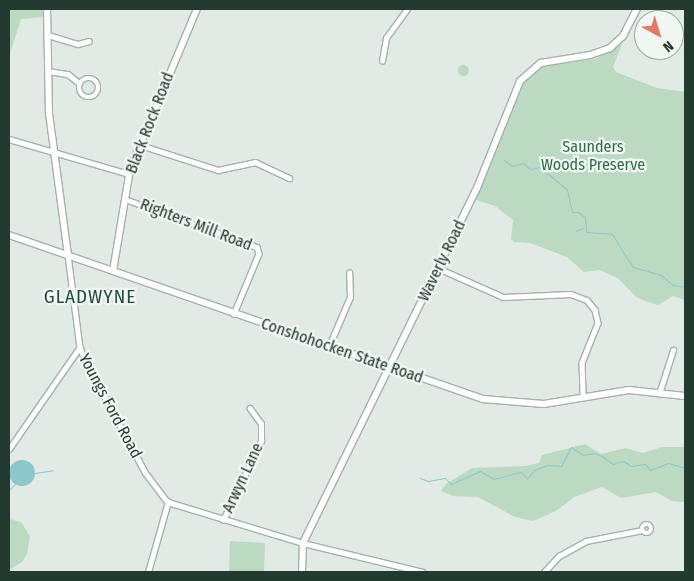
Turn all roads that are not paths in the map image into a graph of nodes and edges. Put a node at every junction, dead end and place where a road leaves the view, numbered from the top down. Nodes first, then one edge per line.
1 (47, 9) edge
2 (197, 9) edge
3 (407, 9) edge
4 (636, 9) edge
5 (48, 35) junction
6 (89, 41) dead end
7 (382, 61) dead end
8 (48, 71) junction
9 (79, 83) junction
10 (9, 138) edge
11 (140, 145) junction
12 (53, 153) junction
13 (129, 174) junction
14 (290, 178) dead end
15 (124, 199) junction
16 (9, 235) edge
17 (68, 255) junction
18 (438, 268) junction
19 (113, 271) junction
20 (349, 273) dead end
21 (234, 314) junction
22 (80, 346) junction
23 (329, 346) junction
24 (674, 350) dead end
25 (389, 367) junction
26 (659, 394) junction
27 (583, 396) junction
28 (685, 396) edge
29 (250, 409) dead end
30 (9, 449) edge
31 (168, 502) junction
32 (223, 520) junction
33 (642, 530) dead end
34 (303, 543) junction
35 (148, 572) edge
36 (302, 572) edge
37 (423, 572) edge
38 (544, 572) edge

1 - 5 street, Youngs Ford Road
2 - 11 street, Black Rock Road
3 - 7 street
4 - 18 street, Waverly Road
5 - 6 street
5 - 8 street, Youngs Ford Road
8 - 9 street
8 - 12 street, Youngs Ford Road
9 - 9 street
10 - 12 street
11 - 13 street, Black Rock Road
11 - 14 street
12 - 13 street
12 - 17 street, Youngs Ford Road
13 - 15 street, Black Rock Road
15 - 19 street, Black Rock Road
15 - 21 street, Righters Mill Road
16 - 17 street, Conshohocken State Road
17 - 19 street, Conshohocken State Road
17 - 22 street, Youngs Ford Road
18 - 25 street, Waverly Road
18 - 27 street
19 - 21 street, Conshohocken State Road
20 - 23 street
21 - 23 street, Conshohocken State Road
22 - 30 street
22 - 31 street, Youngs Ford Road
23 - 25 street, Conshohocken State Road
24 - 26 street
25 - 27 street, Conshohocken State Road
25 - 34 street, Waverly Road
26 - 27 street, Conshohocken State Road
26 - 28 street, Conshohocken State Road
29 - 32 street, Arwyn Lane
31 - 32 street
31 - 35 street
32 - 34 street
33 - 38 street
34 - 36 street, Waverly Road
34 - 37 street

